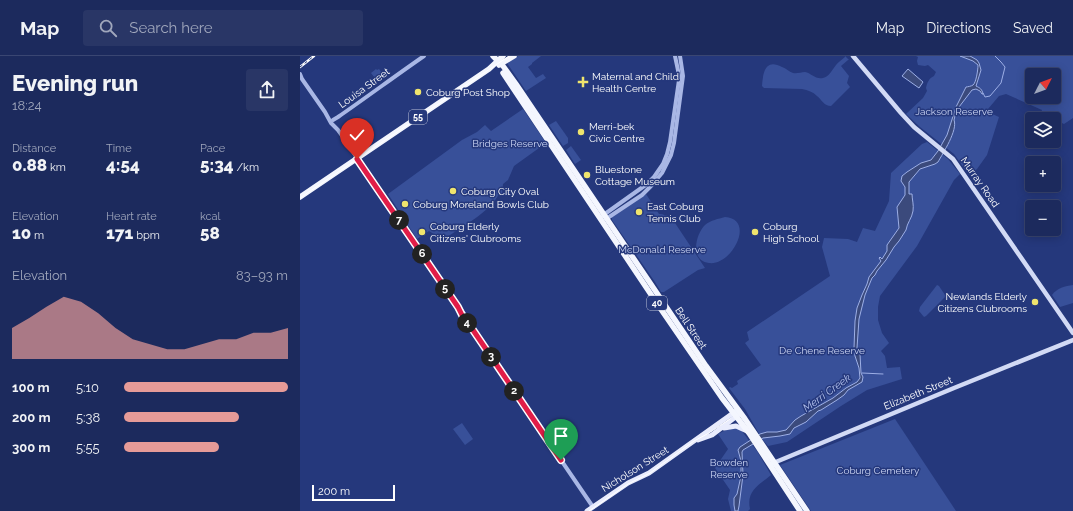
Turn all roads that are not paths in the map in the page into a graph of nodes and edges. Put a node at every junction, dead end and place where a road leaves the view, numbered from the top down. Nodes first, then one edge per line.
1 (424, 56) edge
2 (493, 56) edge
3 (503, 56) edge
4 (514, 56) edge
5 (675, 56) edge
6 (680, 56) edge
7 (853, 56) edge
8 (498, 63) junction
9 (681, 70) junction
10 (301, 77) edge
11 (333, 121) junction
12 (357, 158) junction
13 (300, 197) edge
14 (604, 218) junction
15 (1073, 333) edge
16 (1073, 340) edge
17 (724, 396) junction
18 (728, 406) junction
19 (737, 413) junction
20 (722, 421) junction
21 (721, 428) junction
22 (750, 431) junction
23 (693, 442) junction
24 (759, 443) junction
25 (767, 451) junction
26 (780, 459) junction
27 (772, 463) junction
28 (593, 507) junction
29 (587, 511) edge
30 (800, 511) edge
31 (807, 511) edge

1 - 11 street, Louisa Street
2 - 8 highway, Bell Street / 40
3 - 8 highway, 55
4 - 8 highway, 55
5 - 9 street
6 - 9 street
7 - 15 main road, Murray Road
8 - 12 highway, 55
8 - 14 highway, Bell Street / 40
9 - 14 street
10 - 11 street
11 - 12 street
12 - 13 highway, 55
12 - 28 street
14 - 17 highway, Bell Street / 40
16 - 26 main road, Elizabeth Street
17 - 18 highway, Bell Street / 40
17 - 19 highway, Bell Street / 40
18 - 19 highway, Bell Street / 40
18 - 20 main road
19 - 20 main road, Nicholson Street
19 - 21 main road, Nicholson Street
19 - 22 highway, Bell Street / 40
20 - 23 main road, Nicholson Street
21 - 22 main road
21 - 23 main road, Nicholson Street
22 - 24 highway, Bell Street / 40
23 - 28 main road, Nicholson Street
24 - 25 highway, Bell Street / 40
24 - 27 highway, Bell Street / 40
25 - 26 main road
25 - 27 highway, Bell Street / 40
26 - 27 main road, Elizabeth Street
27 - 30 highway, Bell Street / 40
27 - 31 highway, Bell Street / 40
28 - 29 main road, Nicholson Street

